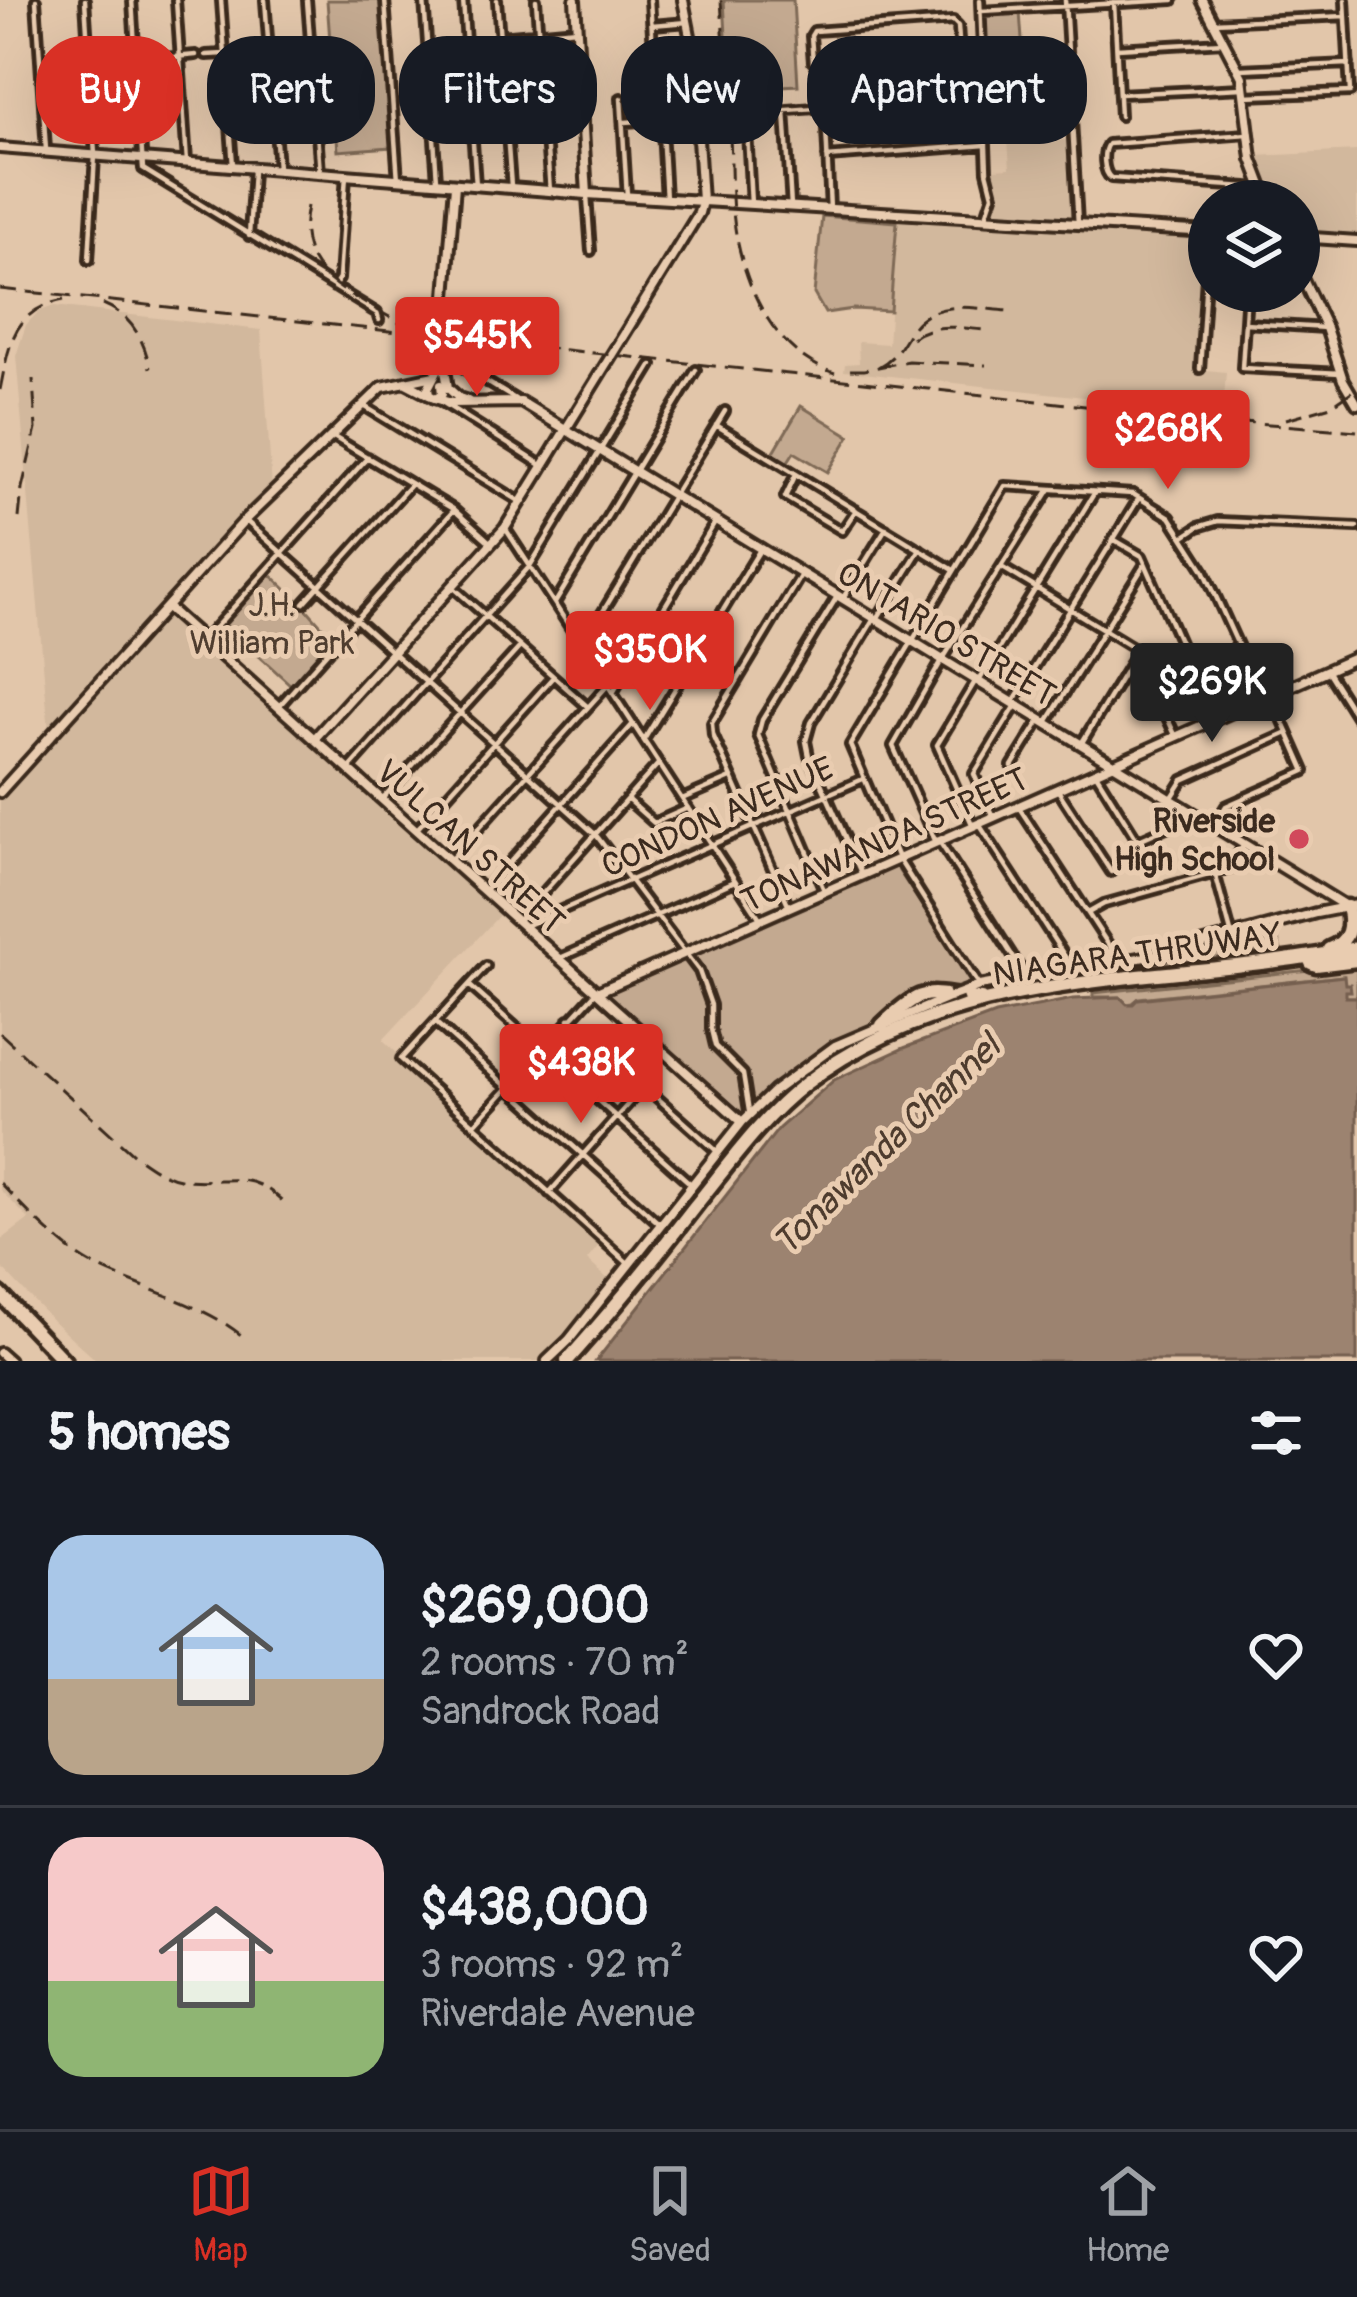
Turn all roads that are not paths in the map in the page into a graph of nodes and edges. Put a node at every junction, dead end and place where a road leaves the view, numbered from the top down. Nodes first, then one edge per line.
1 (36, 0) edge
2 (86, 0) edge
3 (132, 0) edge
4 (176, 0) edge
5 (221, 0) edge
6 (266, 0) edge
7 (307, 0) edge
8 (385, 0) edge
9 (424, 0) edge
10 (463, 0) edge
11 (497, 0) edge
12 (536, 0) edge
13 (575, 0) edge
14 (650, 0) edge
15 (683, 0) edge
16 (980, 0) edge
17 (1173, 0) edge
18 (1202, 0) edge
19 (1345, 0) edge
20 (1065, 3) edge
21 (1114, 3) junction
22 (981, 11) junction
23 (1346, 16) junction
24 (688, 22) junction
25 (1214, 22) junction
26 (652, 25) junction
27 (577, 29) junction
28 (538, 32) junction
29 (88, 36) edge
30 (134, 36) edge
31 (179, 36) edge
32 (224, 36) edge
33 (268, 36) edge
34 (310, 36) edge
35 (500, 36) joint
36 (653, 36) edge
37 (689, 36) edge
38 (983, 36) edge
39 (1224, 42) junction
40 (1117, 49) junction
41 (196, 55) dead end
42 (960, 55) joint
43 (183, 57) edge
44 (1349, 64) junction
45 (1238, 69) junction
46 (1244, 92) junction
47 (1119, 94) junction
48 (183, 97) edge
49 (807, 109) edge
50 (785, 111) junction
51 (1120, 116) dead end
52 (1248, 134) junction
53 (94, 144) edge
54 (142, 144) edge
55 (231, 144) edge
56 (276, 144) edge
57 (318, 144) edge
58 (508, 144) edge
59 (623, 144) edge
60 (663, 144) edge
61 (699, 144) edge
62 (826, 144) edge
63 (986, 145) joint
64 (0, 148) edge
65 (46, 151) junction
66 (95, 155) junction
67 (827, 157) junction
68 (143, 159) junction
69 (188, 163) junction
70 (232, 166) junction
71 (253, 168) junction
72 (278, 170) junction
73 (320, 173) junction
74 (346, 175) junction
75 (398, 180) junction
76 (1259, 180) edge
77 (437, 183) junction
78 (1188, 183) edge
79 (455, 184) junction
80 (476, 186) junction
81 (511, 189) junction
82 (550, 191) junction
83 (587, 194) junction
84 (627, 196) junction
85 (666, 199) junction
86 (702, 201) junction
87 (751, 204) junction
88 (790, 206) junction
89 (830, 209) junction
90 (985, 219) junction
91 (1078, 224) junction
92 (1188, 231) edge
93 (249, 236) junction
94 (1320, 238) edge
95 (1357, 241) edge
96 (591, 250) dead end
97 (89, 260) dead end
98 (334, 287) junction
99 (1204, 312) edge
100 (1245, 312) edge
101 (1318, 312) edge
102 (379, 320) dead end
103 (1245, 323) junction
104 (1326, 328) junction
105 (454, 362) dead end
106 (652, 365) dead end
107 (1200, 369) dead end
108 (696, 370) dead end
109 (1341, 373) junction
110 (404, 382) junction
111 (437, 386) junction
112 (520, 402) junction
113 (1357, 404) edge
114 (364, 406) junction
115 (725, 411) dead end
116 (716, 425) junction
117 (566, 429) junction
118 (332, 436) junction
119 (600, 450) junction
120 (368, 457) junction
121 (543, 466) junction
122 (635, 471) junction
123 (796, 473) junction
124 (411, 484) junction
125 (1050, 489) junction
126 (1095, 492) junction
127 (674, 495) junction
128 (1139, 498) junction
129 (521, 502) junction
130 (454, 511) junction
131 (856, 511) junction
132 (244, 520) junction
133 (716, 521) junction
134 (1357, 527) edge
135 (506, 528) junction
136 (886, 528) junction
137 (1184, 537) junction
138 (1113, 538) junction
139 (491, 543) junction
140 (761, 548) junction
141 (920, 549) junction
142 (281, 553) junction
143 (1145, 564) junction
144 (530, 566) junction
145 (1002, 567) junction
146 (954, 570) junction
147 (802, 573) junction
148 (319, 586) junction
149 (452, 586) junction
150 (1036, 588) junction
151 (840, 597) junction
152 (304, 603) dead end
153 (555, 603) junction
154 (167, 607) junction
155 (1070, 609) junction
156 (485, 616) junction
157 (877, 619) junction
158 (356, 620) junction
159 (1104, 629) junction
160 (205, 639) junction
161 (911, 640) junction
162 (520, 646) junction
163 (582, 646) junction
164 (393, 652) junction
165 (1137, 652) junction
166 (1357, 657) edge
167 (944, 660) junction
168 (1327, 670) junction
169 (554, 677) junction
170 (977, 680) junction
171 (426, 682) junction
172 (608, 685) junction
173 (613, 693) junction
174 (1267, 696) junction
175 (1014, 703) junction
176 (279, 706) junction
177 (587, 707) junction
178 (460, 713) junction
179 (1357, 718) edge
180 (1214, 719) junction
181 (1044, 721) junction
182 (633, 724) junction
183 (1288, 734) junction
184 (1175, 737) junction
185 (315, 739) junction
186 (644, 740) junction
187 (494, 743) junction
188 (1081, 744) junction
189 (659, 764) junction
190 (1114, 764) junction
191 (1012, 766) dead end
192 (349, 769) junction
193 (1095, 772) junction
194 (527, 774) junction
195 (731, 778) junction
196 (862, 778) junction
197 (1057, 788) junction
198 (0, 792) edge
199 (826, 795) junction
200 (382, 799) junction
201 (627, 799) junction
202 (682, 799) junction
203 (1172, 799) junction
204 (561, 804) junction
205 (1018, 806) junction
206 (688, 808) junction
207 (1190, 810) junction
208 (790, 811) junction
209 (993, 817) junction
210 (976, 825) junction
211 (1214, 825) junction
212 (753, 826) junction
213 (416, 829) junction
214 (596, 834) junction
215 (1138, 841) junction
216 (937, 842) junction
217 (712, 844) junction
218 (1244, 844) junction
219 (898, 859) junction
220 (1149, 859) dead end
221 (451, 860) junction
222 (1111, 872) dead end
223 (1215, 873) junction
224 (862, 875) junction
225 (631, 880) junction
226 (735, 881) junction
227 (484, 890) junction
228 (825, 891) junction
229 (1352, 906) edge
230 (789, 907) junction
231 (1088, 913) junction
232 (658, 914) junction
233 (760, 920) junction
234 (521, 924) junction
235 (1232, 936) junction
236 (687, 952) junction
237 (1357, 954) edge
238 (560, 958) junction
239 (1119, 961) junction
240 (1255, 963) junction
241 (486, 966) dead end
242 (1073, 969) junction
243 (1027, 977) junction
244 (469, 985) junction
245 (979, 986) junction
246 (597, 992) junction
247 (994, 999) junction
248 (569, 1019) junction
249 (435, 1022) junction
250 (883, 1025) junction
251 (542, 1050) junction
252 (644, 1086) junction
253 (508, 1088) junction
254 (616, 1118) junction
255 (746, 1119) junction
256 (474, 1125) junction
257 (718, 1153) junction
258 (583, 1155) junction
259 (692, 1185) junction
260 (549, 1192) junction
261 (661, 1225) junction
262 (629, 1264) junction
263 (0, 1294) edge
264 (0, 1303) edge
265 (0, 1353) edge
266 (9, 1361) edge
267 (54, 1361) edge
268 (64, 1361) edge
269 (547, 1361) edge
270 (571, 1361) edge

1 - 65 street
2 - 29 street
3 - 30 street
4 - 31 street
5 - 32 street
6 - 33 street
7 - 34 street
8 - 75 street
9 - 77 street
10 - 80 street
11 - 35 street
12 - 28 street
13 - 27 street
14 - 26 street
15 - 24 street
16 - 22 street
17 - 21 street
18 - 25 street
19 - 23 street
20 - 21 street
20 - 22 street
20 - 91 street
21 - 40 street
22 - 38 street
23 - 25 street
23 - 44 street
24 - 26 street
24 - 37 street
25 - 39 street
26 - 36 street
27 - 28 street
27 - 83 street
28 - 35 street
28 - 82 street
39 - 40 street
39 - 45 street
40 - 47 street
41 - 43 street
42 - 42 street
44 - 45 street
44 - 46 street
45 - 46 street
46 - 47 street
46 - 52 street
47 - 51 street
48 - 69 street
49 - 50 street
50 - 87 street
50 - 88 street
52 - 76 street
52 - 78 street
53 - 66 street
54 - 68 street
55 - 70 street
56 - 72 street
57 - 73 street
58 - 81 street
59 - 84 street
60 - 85 street
61 - 86 street
62 - 67 street
63 - 67 street
63 - 90 street
64 - 65 street
65 - 66 street
66 - 68 street
66 - 97 street
67 - 89 street
68 - 69 street
68 - 93 street
69 - 70 street
70 - 71 street
71 - 72 street
71 - 93 street
72 - 73 street
73 - 74 street
74 - 75 street
74 - 98 street
75 - 77 street
77 - 79 street
79 - 80 street
79 - 111 street
80 - 81 street
81 - 82 street
82 - 83 street
83 - 84 street
83 - 96 street
84 - 85 street
85 - 86 street
86 - 87 street
86 - 117 street
87 - 88 street
88 - 89 street
89 - 90 street
90 - 91 street
91 - 92 street
93 - 98 street
94 - 95 street
98 - 102 street
99 - 107 street
100 - 103 street
101 - 104 street
103 - 104 street
103 - 109 street
104 - 109 street
105 - 112 street, ONTARIO STREET
106 - 119 street
108 - 122 street
109 - 113 street
110 - 111 street
110 - 111 street
110 - 114 street
111 - 112 street
111 - 121 street
112 - 117 street, ONTARIO STREET
114 - 118 street
114 - 129 street
115 - 116 street
116 - 123 street
116 - 127 street
117 - 119 street, ONTARIO STREET
117 - 121 street
118 - 120 street
118 - 132 street
119 - 122 street, ONTARIO STREET
119 - 144 street
120 - 124 street
120 - 142 street
121 - 129 street
122 - 127 street, ONTARIO STREET
122 - 153 street
123 - 131 street
123 - 131 street
124 - 130 street
124 - 148 street
125 - 126 street
125 - 145 street
125 - 146 street
126 - 128 street
126 - 150 street
127 - 133 street, ONTARIO STREET
127 - 163 street
128 - 137 street
128 - 138 street
129 - 135 street
130 - 139 street
130 - 158 street
131 - 136 street
132 - 142 street
132 - 154 street
133 - 140 street, ONTARIO STREET
133 - 173 street
134 - 137 street
135 - 139 street
135 - 144 street
136 - 141 street
136 - 151 street
137 - 174 street
138 - 143 street
138 - 155 street
139 - 149 street
140 - 147 street, ONTARIO STREET
140 - 186 street
141 - 146 street
141 - 157 street
142 - 148 street
142 - 160 street
143 - 159 street
143 - 180 street
144 - 153 street
144 - 156 street
145 - 150 street
145 - 167 street
146 - 161 street
147 - 151 street, ONTARIO STREET
147 - 195 street
148 - 152 street
148 - 158 street
149 - 156 street
149 - 164 street
150 - 155 street
150 - 170 street
151 - 157 street, ONTARIO STREET
151 - 208 street
153 - 163 street
154 - 160 street, VULCAN STREET
154 - 198 street
155 - 159 street
155 - 175 street
156 - 162 street
156 - 171 street
157 - 161 street, ONTARIO STREET
157 - 199 street
158 - 164 street
158 - 176 street
159 - 165 street
159 - 181 street
160 - 176 street, VULCAN STREET
161 - 167 street, ONTARIO STREET
161 - 196 street
162 - 169 street
162 - 178 street
163 - 172 street
164 - 171 street
164 - 185 street
165 - 184 street
165 - 188 street
166 - 168 street, TONAWANDA STREET
167 - 170 street, ONTARIO STREET
167 - 216 street
168 - 174 street, TONAWANDA STREET
168 - 179 street
169 - 177 street
169 - 187 street
170 - 175 street, ONTARIO STREET
170 - 210 street
171 - 178 street
171 - 192 street
172 - 173 street
172 - 177 street
173 - 182 street
174 - 180 street, TONAWANDA STREET
174 - 183 street
175 - 181 street, ONTARIO STREET
175 - 209 street
176 - 185 street, VULCAN STREET
177 - 194 street
178 - 187 street
178 - 200 street
180 - 184 street, TONAWANDA STREET
181 - 188 street, ONTARIO STREET
181 - 191 street
182 - 186 street
182 - 204 street
183 - 203 street
183 - 211 street
184 - 190 street, TONAWANDA STREET
185 - 192 street, VULCAN STREET
186 - 189 street
187 - 194 street
187 - 213 street
188 - 190 street, ONTARIO STREET
189 - 201 street
189 - 202 street
190 - 193 street, TONAWANDA STREET
190 - 203 street, ONTARIO STREET
192 - 200 street, VULCAN STREET
193 - 197 street, TONAWANDA STREET
193 - 215 street
194 - 204 street
194 - 221 street
195 - 202 street
195 - 212 street
196 - 199 street, CONDON AVENUE
196 - 219 street
197 - 205 street, TONAWANDA STREET
197 - 222 street
199 - 208 street, CONDON AVENUE
199 - 224 street
200 - 213 street, VULCAN STREET
201 - 206 street
201 - 214 street
202 - 206 street
203 - 207 street, ONTARIO STREET
204 - 214 street
204 - 227 street
205 - 209 street, TONAWANDA STREET
205 - 231 street
206 - 217 street
207 - 211 street, ONTARIO STREET
207 - 215 street
208 - 212 street, CONDON AVENUE
208 - 228 street
209 - 210 street, TONAWANDA STREET
210 - 216 street, TONAWANDA STREET
210 - 242 street
211 - 218 street, ONTARIO STREET
212 - 217 street, CONDON AVENUE
212 - 230 street
213 - 221 street, VULCAN STREET
214 - 225 street
214 - 234 street
215 - 220 street
216 - 219 street, TONAWANDA STREET
216 - 243 street
217 - 225 street, CONDON AVENUE
217 - 226 street
218 - 223 street
218 - 229 street, ONTARIO STREET
219 - 224 street, TONAWANDA STREET
219 - 245 street
221 - 227 street, VULCAN STREET
223 - 231 street
223 - 235 street
224 - 228 street, TONAWANDA STREET
225 - 232 street
225 - 234 street, CONDON AVENUE
226 - 232 street
226 - 233 street
227 - 234 street, VULCAN STREET
228 - 230 street, TONAWANDA STREET
229 - 235 street
229 - 240 highway
230 - 233 street, TONAWANDA STREET
231 - 239 street
232 - 236 street
232 - 238 street
233 - 236 street, TONAWANDA STREET
234 - 238 street, VULCAN STREET
235 - 239 street
236 - 246 street, TONAWANDA STREET
236 - 255 street
237 - 240 highway, NIAGARA THRUWAY
237 - 270 highway, NIAGARA THRUWAY
238 - 246 street, VULCAN STREET
239 - 242 street
240 - 247 highway, NIAGARA THRUWAY
241 - 244 street
242 - 243 street
243 - 245 street
244 - 249 street
244 - 251 street
245 - 250 street, bridge
246 - 248 street, TONAWANDA STREET
246 - 255 street, VULCAN STREET
247 - 250 highway
247 - 270 highway, NIAGARA THRUWAY
248 - 251 street, TONAWANDA STREET
248 - 252 street
249 - 253 street
249 - 256 street
250 - 255 street
251 - 253 street, TONAWANDA STREET
251 - 254 street
252 - 254 street
252 - 257 street
253 - 256 street, TONAWANDA STREET
253 - 258 street
254 - 258 street
254 - 259 street
255 - 257 street
256 - 260 street
257 - 259 street
258 - 260 street
258 - 261 street
259 - 261 street
260 - 262 street
261 - 262 street
262 - 269 street
263 - 268 highway
264 - 267 highway
265 - 266 street

